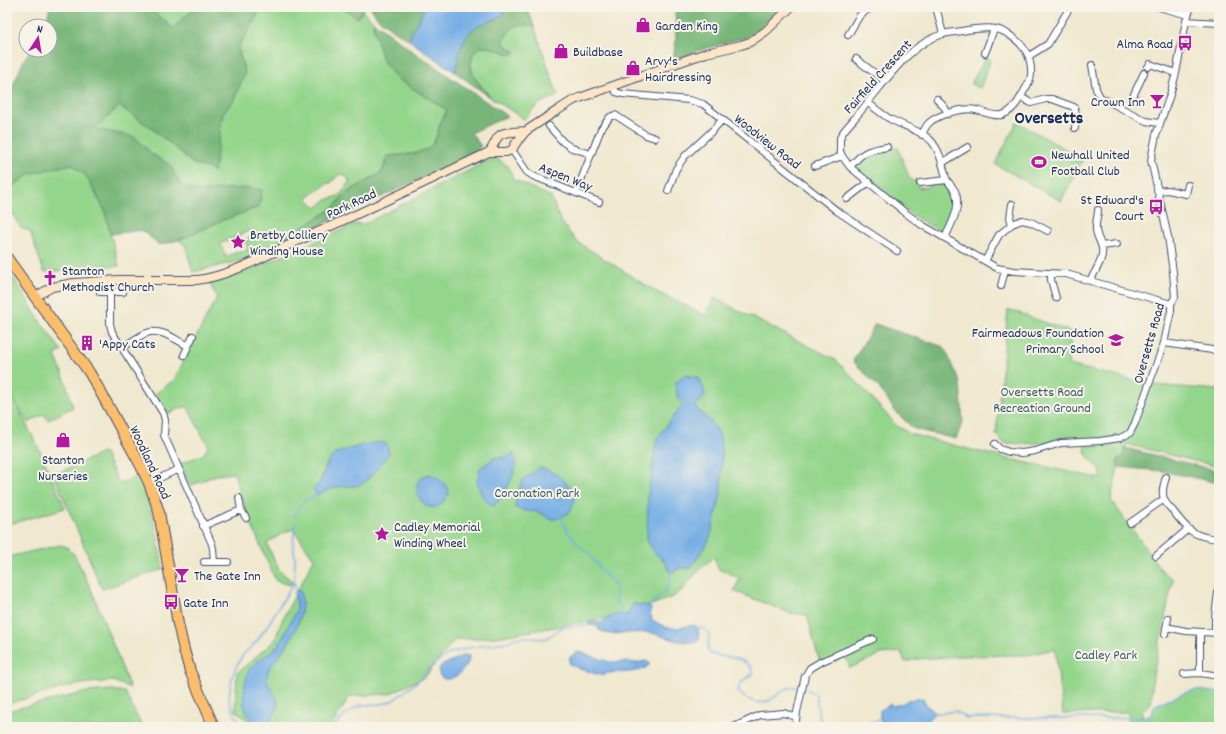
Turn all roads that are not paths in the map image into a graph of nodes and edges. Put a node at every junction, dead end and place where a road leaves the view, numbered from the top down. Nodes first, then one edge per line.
1 (791, 7) edge
2 (872, 7) edge
3 (936, 7) edge
4 (1070, 7) edge
5 (1159, 7) edge
6 (1191, 7) edge
7 (1187, 18) junction
8 (1219, 23) edge
9 (994, 29) junction
10 (943, 34) junction
11 (848, 35) dead end
12 (985, 53) dead end
13 (1029, 56) junction
14 (856, 60) dead end
15 (1092, 65) dead end
16 (1148, 67) dead end
17 (1144, 73) dead end
18 (1176, 74) junction
19 (885, 81) junction
20 (612, 86) junction
21 (1134, 94) dead end
22 (1021, 97) junction
23 (937, 99) dead end
24 (868, 103) junction
25 (1081, 104) dead end
26 (1074, 107) junction
27 (948, 114) junction
28 (722, 120) junction
29 (1160, 123) junction
30 (549, 126) dead end
31 (1075, 128) dead end
32 (526, 131) junction
33 (509, 133) junction
34 (922, 135) junction
35 (655, 138) dead end
36 (496, 141) junction
37 (514, 146) junction
38 (887, 147) dead end
39 (968, 147) dead end
40 (502, 151) junction
41 (489, 152) junction
42 (591, 154) junction
43 (842, 156) junction
44 (942, 163) junction
45 (815, 166) dead end
46 (850, 167) junction
47 (947, 180) junction
48 (869, 182) junction
49 (920, 183) dead end
50 (1188, 185) dead end
51 (668, 191) dead end
52 (1157, 191) junction
53 (576, 193) junction
54 (847, 200) dead end
55 (599, 202) dead end
56 (1012, 204) dead end
57 (1098, 210) dead end
58 (1012, 224) junction
59 (1048, 231) dead end
60 (945, 238) junction
61 (1117, 244) dead end
62 (1102, 246) junction
63 (897, 251) dead end
64 (7, 258) edge
65 (985, 261) junction
66 (1005, 270) junction
67 (1051, 273) junction
68 (1090, 281) junction
69 (1001, 286) dead end
70 (100, 292) dead end
71 (110, 292) junction
72 (123, 292) dead end
73 (35, 298) junction
74 (1056, 298) dead end
75 (1171, 304) junction
76 (193, 336) dead end
77 (1164, 343) junction
78 (188, 346) junction
79 (122, 348) junction
80 (1219, 351) edge
81 (184, 354) dead end
82 (995, 444) dead end
83 (179, 469) junction
84 (1166, 477) dead end
85 (149, 483) junction
86 (239, 498) dead end
87 (1164, 499) junction
88 (241, 510) junction
89 (246, 518) dead end
90 (1130, 523) dead end
91 (203, 526) junction
92 (1188, 529) junction
93 (1219, 540) edge
94 (1156, 556) dead end
95 (204, 562) dead end
96 (214, 562) junction
97 (228, 562) dead end
98 (1219, 584) edge
99 (1168, 618) dead end
100 (1166, 627) junction
101 (1200, 632) junction
102 (1217, 633) edge
103 (1165, 634) dead end
104 (873, 640) dead end
105 (1200, 673) junction
106 (1184, 674) dead end
107 (1213, 674) dead end
108 (796, 717) junction
109 (214, 727) edge
110 (734, 727) edge
111 (795, 727) edge

1 - 20 main road
2 - 11 street
3 - 10 street
4 - 13 street
5 - 7 street
6 - 7 street, Oversetts Road
7 - 8 street
7 - 18 street, Oversetts Road
9 - 10 street, Fairfield Crescent
9 - 12 street
9 - 13 street, Fairfield Crescent
10 - 19 street, Fairfield Crescent
13 - 22 street
14 - 19 street
15 - 29 street
16 - 18 street
17 - 21 street
18 - 29 street, Oversetts Road
19 - 24 street, Fairfield Crescent
20 - 28 street, Woodview Road
20 - 32 main road
22 - 26 street
22 - 27 street
23 - 27 street
24 - 34 street
24 - 43 street, Fairfield Crescent
25 - 26 street
26 - 31 street
27 - 34 street
28 - 51 street
28 - 63 street, Woodview Road
29 - 52 street, Oversetts Road
30 - 42 street
32 - 33 main road
32 - 37 main road
33 - 36 main road
33 - 37 main road
34 - 44 street
35 - 42 street
36 - 40 main road
36 - 41 main road
37 - 40 main road, Park Road
37 - 53 street, Aspen Way
38 - 46 street
39 - 44 street
40 - 41 main road, Park Road
41 - 73 main road, Park Road
42 - 53 street
43 - 45 street
43 - 46 street
44 - 47 street
46 - 48 street
47 - 49 street
47 - 60 street
48 - 54 street
48 - 60 street
50 - 52 street
52 - 75 street, Oversetts Road
53 - 55 street, Aspen Way
56 - 58 street
57 - 62 street
58 - 59 street
58 - 65 street
60 - 65 street
61 - 62 street
62 - 68 street
64 - 73 highway, Woodland Road
65 - 66 street
66 - 67 street
66 - 69 street
67 - 68 street
67 - 74 street
68 - 75 street
70 - 71 street
71 - 72 street
71 - 79 street
73 - 85 highway, Woodland Road
75 - 77 street, Oversetts Road
76 - 78 street
77 - 80 street
77 - 82 street, Oversetts Road
78 - 79 street
78 - 81 street
79 - 83 street
83 - 85 street
83 - 91 street
84 - 87 street
85 - 109 highway, Woodland Road
86 - 88 street
87 - 90 street
87 - 92 street
88 - 89 street
88 - 91 street
91 - 96 street
92 - 93 street
92 - 94 street
95 - 96 street
96 - 97 street
98 - 102 street
99 - 100 street
100 - 101 street
100 - 103 street
101 - 102 street
101 - 105 street
104 - 108 street
105 - 106 street
105 - 107 street
108 - 110 street
108 - 111 street

